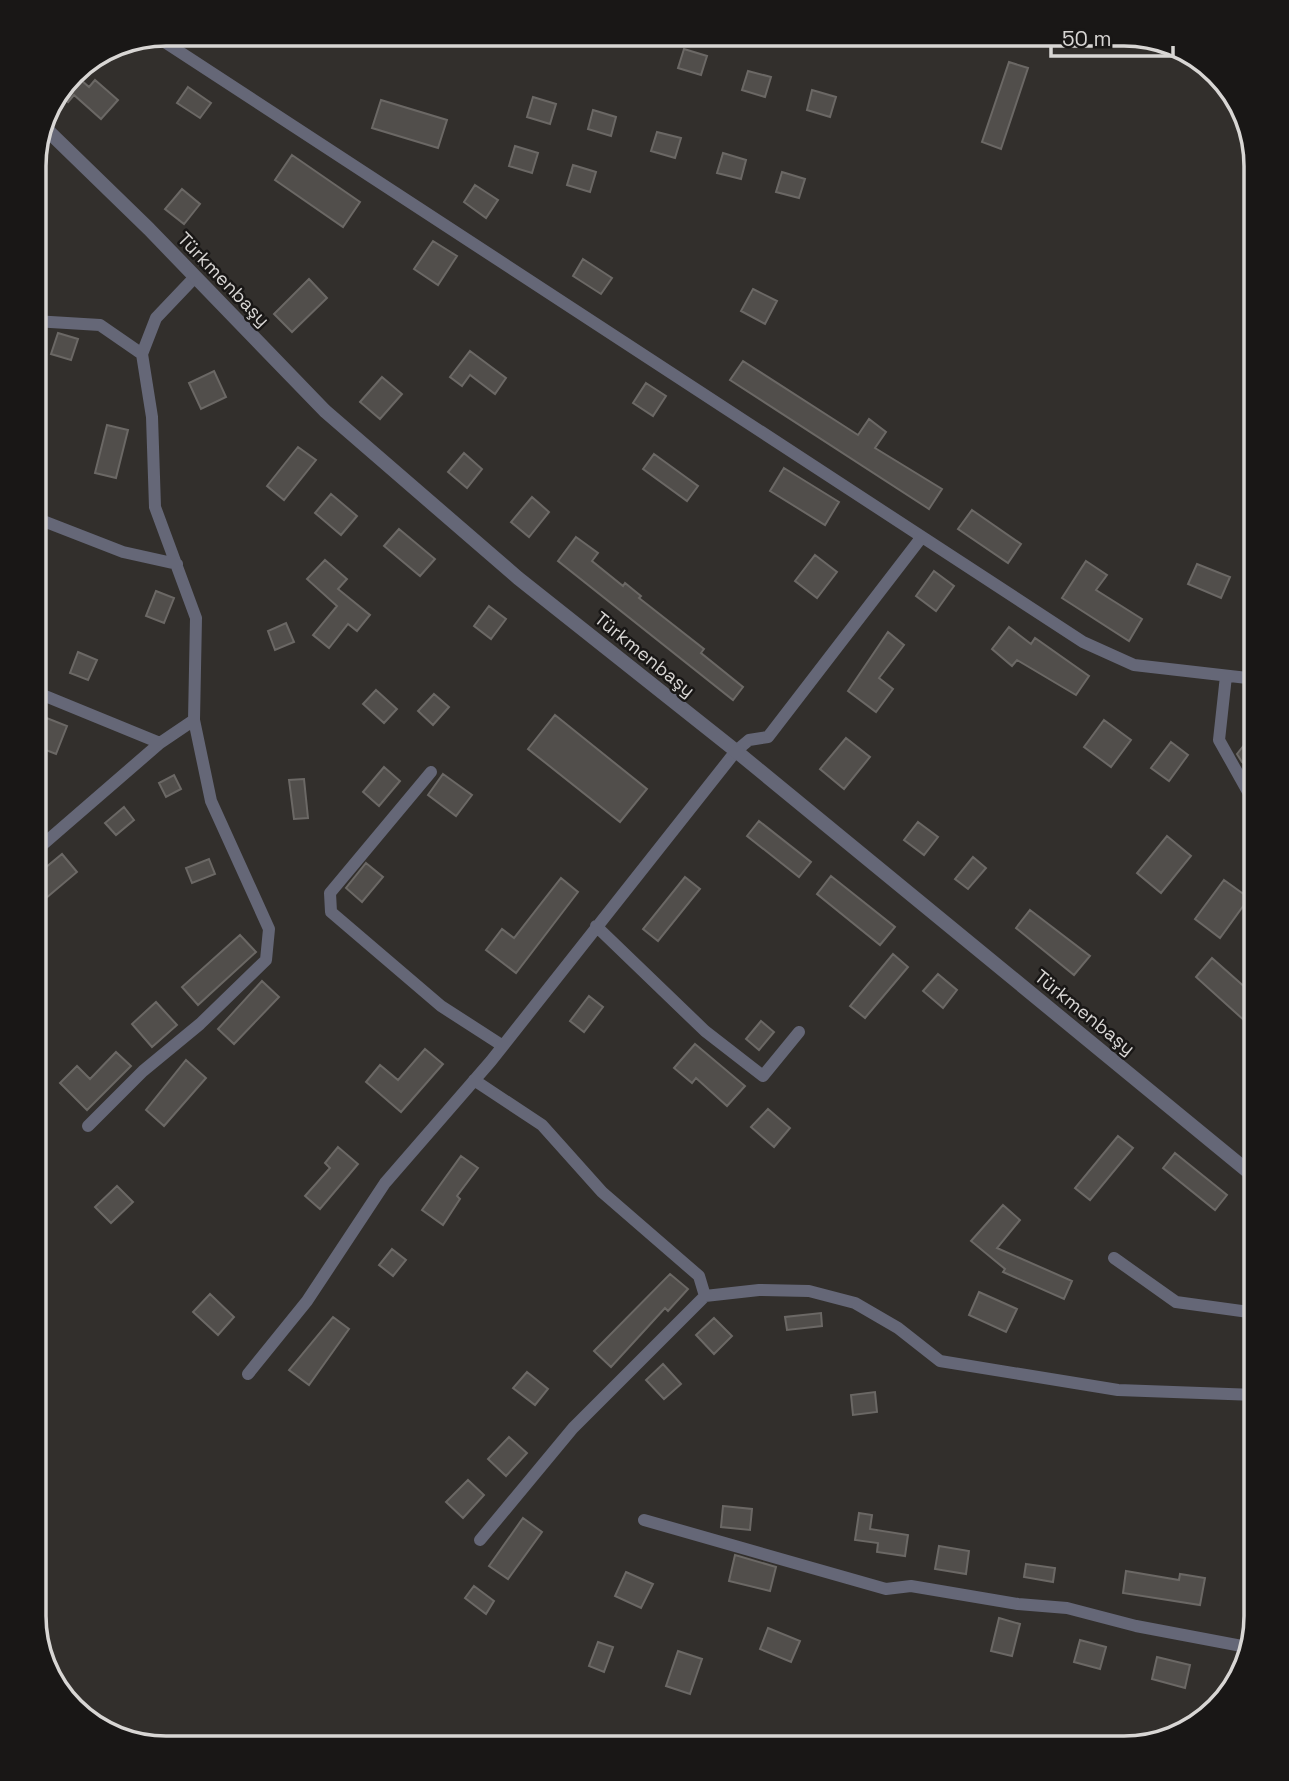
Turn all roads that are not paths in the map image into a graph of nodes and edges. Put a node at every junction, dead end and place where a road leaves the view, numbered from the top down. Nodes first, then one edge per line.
1 (176, 47) edge
2 (51, 134) edge
3 (195, 277) junction
4 (46, 322) edge
5 (142, 354) junction
6 (46, 522) edge
7 (921, 538) junction
8 (177, 564) junction
9 (1226, 676) junction
10 (1243, 678) edge
11 (46, 696) edge
12 (194, 720) junction
13 (160, 743) junction
14 (736, 751) junction
15 (431, 772) dead end
16 (1243, 783) edge
17 (46, 842) edge
18 (596, 926) junction
19 (799, 1032) dead end
20 (503, 1046) junction
21 (474, 1080) junction
22 (88, 1126) dead end
23 (1243, 1167) edge
24 (1114, 1258) dead end
25 (705, 1296) junction
26 (1243, 1311) edge
27 (248, 1374) dead end
28 (1243, 1395) edge
29 (644, 1520) dead end
30 (480, 1540) dead end
31 (1239, 1646) edge

1 - 7 street
2 - 3 street, Türkmenbaşy
3 - 5 street
3 - 14 street, Türkmenbaşy
4 - 5 street
5 - 8 street
6 - 8 street
7 - 9 street
7 - 14 street
8 - 12 street
9 - 10 street
9 - 16 street
11 - 13 street
12 - 13 street
12 - 22 street
13 - 17 street
14 - 18 street
14 - 23 street, Türkmenbaşy
15 - 20 street
18 - 19 street
18 - 20 street
20 - 21 street
21 - 25 street
21 - 27 street
24 - 26 street
25 - 28 street
25 - 30 street
29 - 31 street

